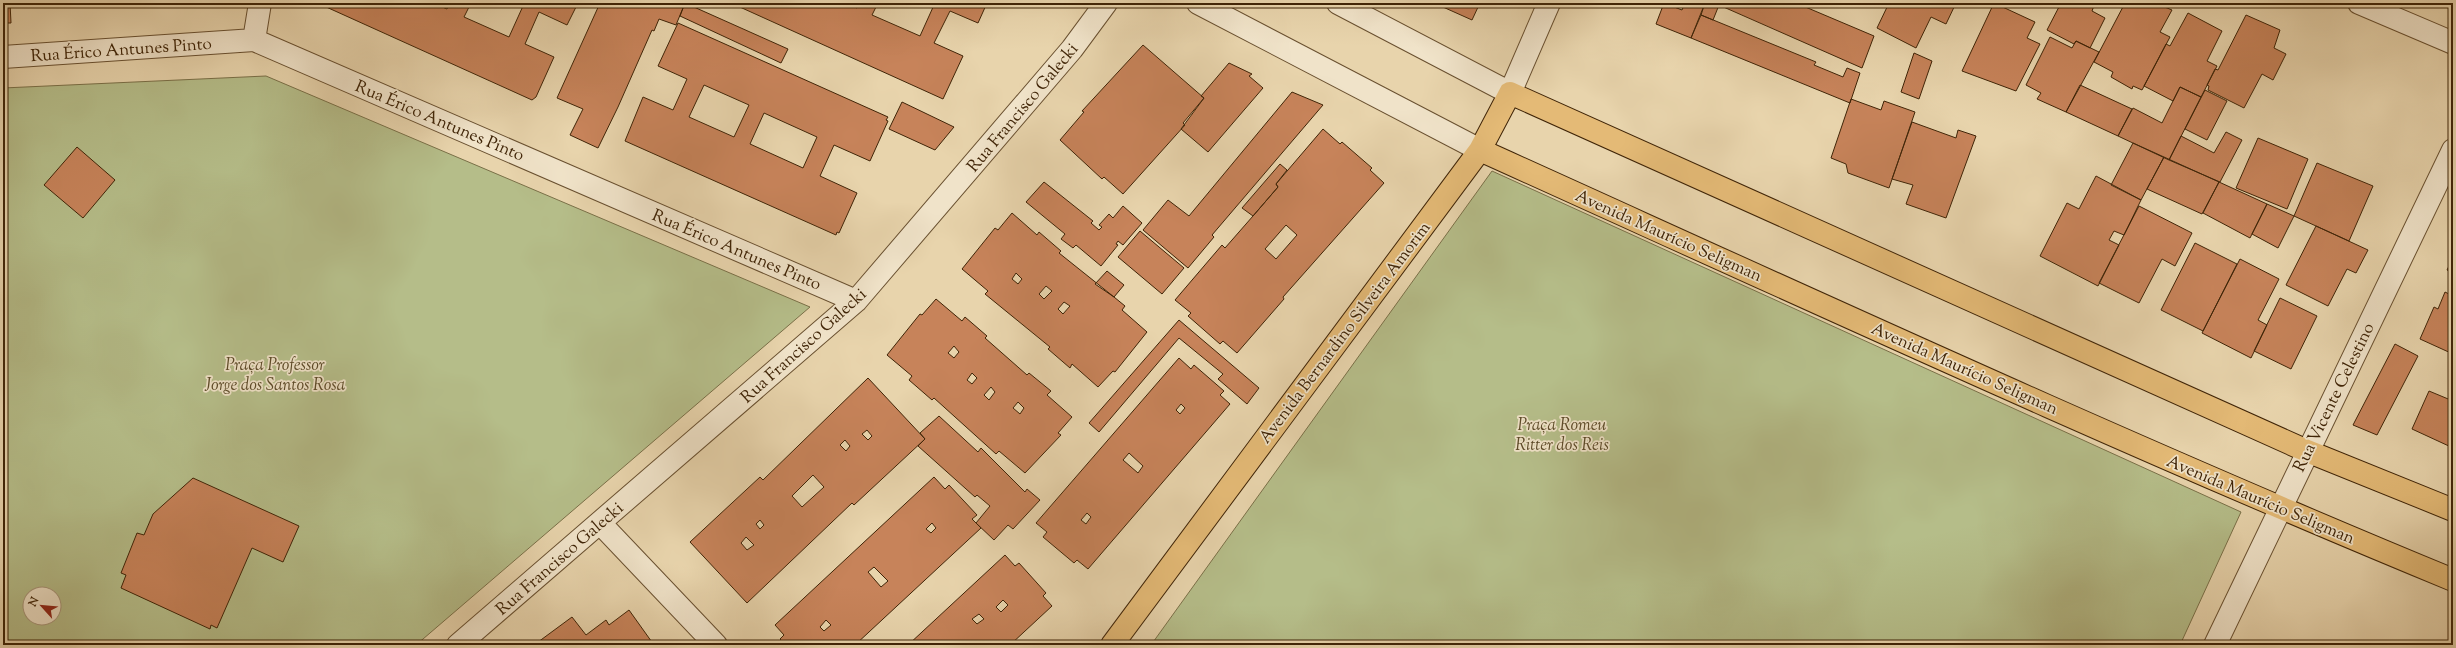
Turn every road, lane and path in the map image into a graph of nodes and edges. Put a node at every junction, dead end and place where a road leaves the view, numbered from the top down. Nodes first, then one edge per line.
1 (260, 3) edge
2 (1106, 3) edge
3 (1198, 3) edge
4 (1338, 3) edge
5 (1548, 3) edge
6 (2359, 3) edge
7 (254, 40) junction
8 (2453, 43) edge
9 (3, 57) edge
10 (1510, 93) junction
11 (1480, 150) junction
12 (2453, 150) edge
13 (856, 301) junction
14 (2307, 451) junction
15 (2280, 509) junction
16 (2453, 510) edge
17 (600, 523) junction
18 (2453, 580) edge
19 (458, 645) edge
20 (716, 645) edge
21 (1112, 645) edge
22 (2215, 645) edge

1 - 7 street
2 - 13 street, Rua Francisco Galecki
3 - 11 street
4 - 10 street
5 - 10 street, Avenida Bernardino Silveira Amorim
6 - 8 street
7 - 9 street, Rua Érico Antunes Pinto
7 - 13 street, Rua Érico Antunes Pinto
10 - 11 main road, Avenida Bernardino Silveira Amorim
10 - 14 main road
11 - 15 main road, Avenida Maurício Seligman
11 - 21 main road, Avenida Bernardino Silveira Amorim
12 - 14 street, Rua Vicente Celestino
13 - 17 street, Rua Francisco Galecki
14 - 15 street, Rua Vicente Celestino
14 - 16 main road
15 - 18 main road, Avenida Maurício Seligman
15 - 22 street, Rua Vicente Celestino
17 - 19 street, Rua Francisco Galecki
17 - 20 street

